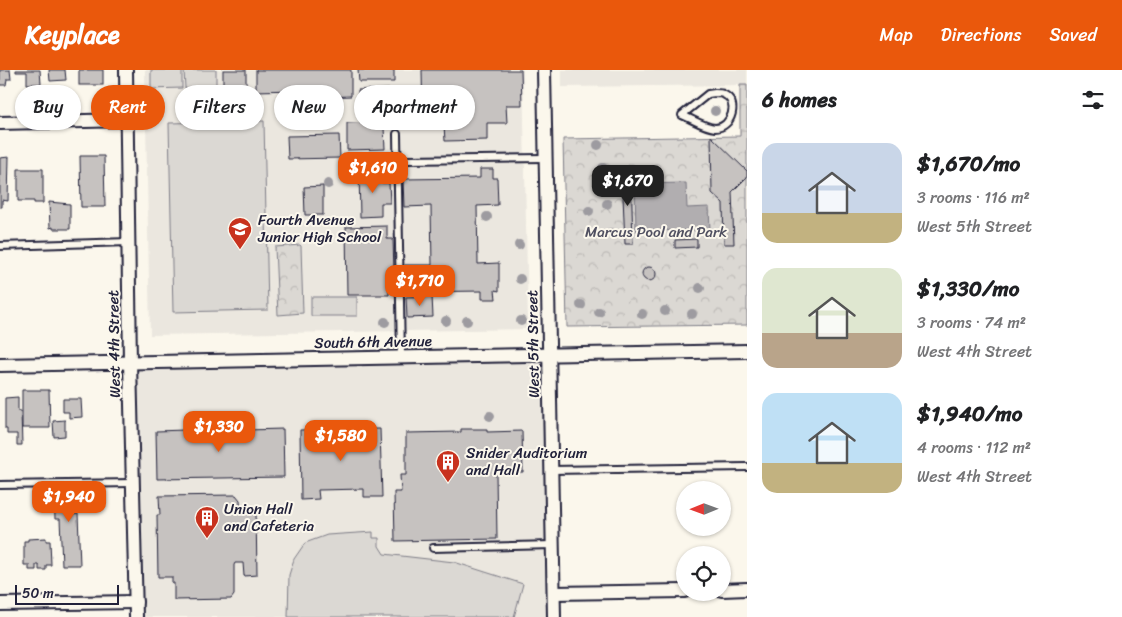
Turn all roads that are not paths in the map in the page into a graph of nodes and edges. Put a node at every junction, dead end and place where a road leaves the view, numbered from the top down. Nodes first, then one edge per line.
1 (126, 70) edge
2 (544, 70) edge
3 (126, 85) edge
4 (682, 115) joint
5 (91, 121) edge
6 (0, 123) edge
7 (127, 130) edge
8 (397, 134) dead end
9 (545, 158) junction
10 (407, 160) dead end
11 (129, 242) junction
12 (0, 246) edge
13 (747, 351) edge
14 (549, 354) junction
15 (401, 357) junction
16 (130, 362) junction
17 (0, 365) edge
18 (747, 467) edge
19 (551, 470) junction
20 (133, 483) junction
21 (0, 485) edge
22 (553, 545) junction
23 (433, 548) dead end
24 (747, 589) edge
25 (676, 590) edge
26 (731, 590) edge
27 (554, 593) junction
28 (136, 602) junction
29 (0, 604) edge
30 (136, 617) edge
31 (554, 617) edge

1 - 3 street, West 4th Street
2 - 9 street, West 5th Street
4 - 4 lane
5 - 6 street
7 - 11 street, West 4th Street
8 - 15 lane
9 - 10 lane
9 - 14 street, West 5th Street
11 - 12 lane
11 - 16 street, West 4th Street
13 - 14 street, South 6th Avenue
14 - 15 street, South 6th Avenue
14 - 19 street, West 5th Street
15 - 16 street, South 6th Avenue
16 - 17 street, South 6th Avenue
16 - 20 street, West 4th Street
18 - 19 lane
19 - 22 street, West 5th Street
20 - 21 lane
20 - 28 street, West 4th Street
22 - 23 lane
22 - 27 street, West 5th Street
24 - 26 street
25 - 27 street
27 - 31 street, West 5th Street
28 - 29 street
28 - 30 street, West 4th Street

